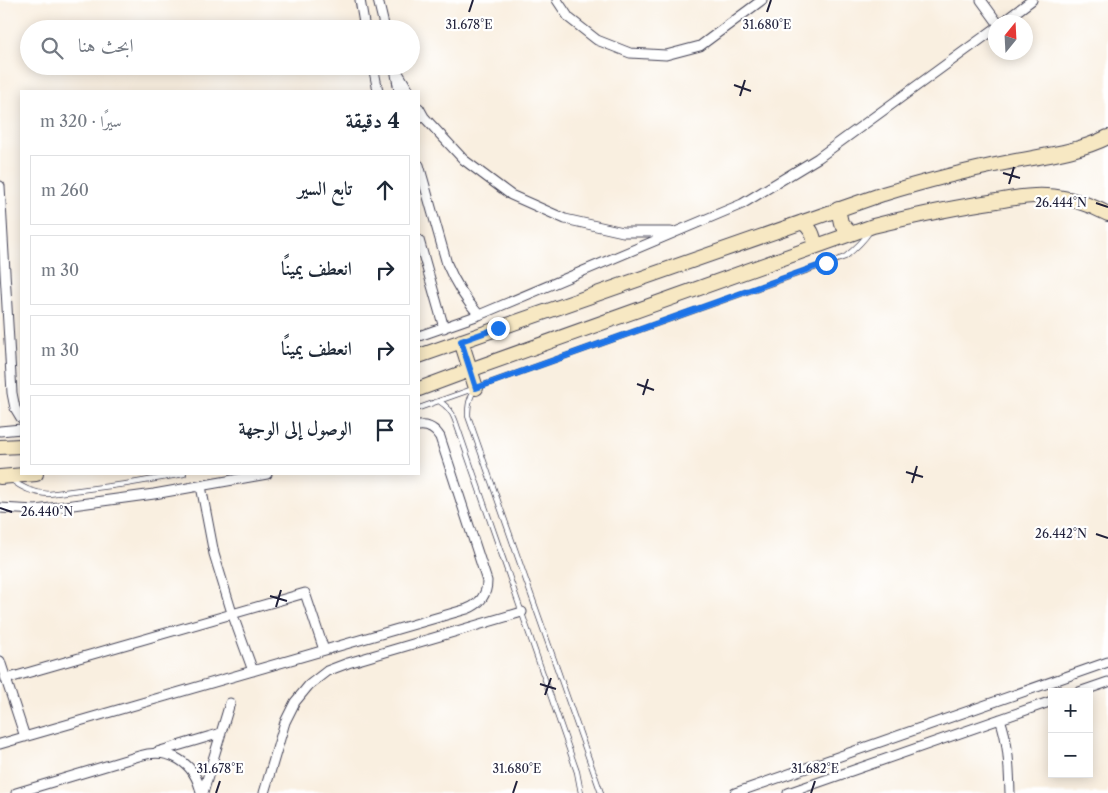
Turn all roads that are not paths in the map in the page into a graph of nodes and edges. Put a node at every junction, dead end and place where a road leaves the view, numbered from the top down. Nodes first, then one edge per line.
1 (360, 0) edge
2 (378, 0) edge
3 (558, 0) edge
4 (762, 0) edge
5 (981, 0) edge
6 (1032, 0) edge
7 (992, 15) edge
8 (1012, 15) edge
9 (363, 20) edge
10 (383, 20) edge
11 (988, 34) edge
12 (375, 75) edge
13 (396, 75) edge
14 (399, 75) edge
15 (378, 90) edge
16 (399, 90) edge
17 (408, 90) edge
18 (420, 110) edge
19 (1108, 137) edge
20 (420, 168) edge
21 (0, 186) edge
22 (838, 209) junction
23 (1108, 214) edge
24 (802, 222) junction
25 (873, 226) junction
26 (676, 232) junction
27 (850, 233) junction
28 (420, 244) edge
29 (816, 246) junction
30 (479, 315) junction
31 (444, 328) junction
32 (420, 336) edge
33 (461, 341) junction
34 (420, 356) edge
35 (470, 370) junction
36 (476, 388) junction
37 (420, 389) edge
38 (439, 401) junction
39 (420, 408) edge
40 (20, 416) edge
41 (420, 426) edge
42 (20, 429) edge
43 (0, 431) edge
44 (20, 446) edge
45 (0, 447) edge
46 (20, 475) edge
47 (178, 475) edge
48 (262, 475) edge
49 (4, 476) edge
50 (201, 486) junction
51 (0, 508) edge
52 (522, 612) junction
53 (232, 613) junction
54 (324, 650) junction
55 (1108, 662) edge
56 (0, 663) edge
57 (253, 671) junction
58 (6, 679) junction
59 (1108, 682) edge
60 (1091, 688) edge
61 (1048, 702) edge
62 (230, 703) dead end
63 (1000, 719) junction
64 (222, 733) junction
65 (25, 737) junction
66 (0, 744) edge
67 (154, 753) junction
68 (16, 793) edge
69 (202, 793) edge
70 (264, 793) edge
71 (581, 793) edge
72 (601, 793) edge
73 (735, 793) edge
74 (788, 793) edge
75 (1010, 793) edge

1 - 9 street
2 - 10 street
3 - 4 street
5 - 7 street
6 - 8 street
11 - 26 street
12 - 15 street
13 - 16 street
14 - 17 street
18 - 26 street
19 - 22 street
20 - 30 street
21 - 40 street
22 - 24 street
22 - 27 street
23 - 25 street
24 - 29 street
24 - 33 street
25 - 27 street
25 - 36 lane
26 - 30 street
27 - 29 street
28 - 31 street
29 - 35 street
30 - 31 street
31 - 32 street
33 - 34 street
33 - 35 street
35 - 36 street
35 - 37 street
36 - 38 lane
36 - 72 lane
38 - 39 lane
38 - 52 lane
41 - 54 street
42 - 43 street
44 - 45 street
46 - 49 street
47 - 49 lane
48 - 50 street
50 - 51 street
50 - 53 street
52 - 70 street
52 - 71 lane
53 - 54 street
53 - 57 street
53 - 58 street
54 - 57 street
55 - 73 street
56 - 58 street
57 - 65 street
58 - 65 street
59 - 60 street
61 - 63 street
62 - 64 street
63 - 74 street
63 - 75 street
64 - 67 street
64 - 69 street
65 - 66 street
67 - 68 street
67 - 69 street

